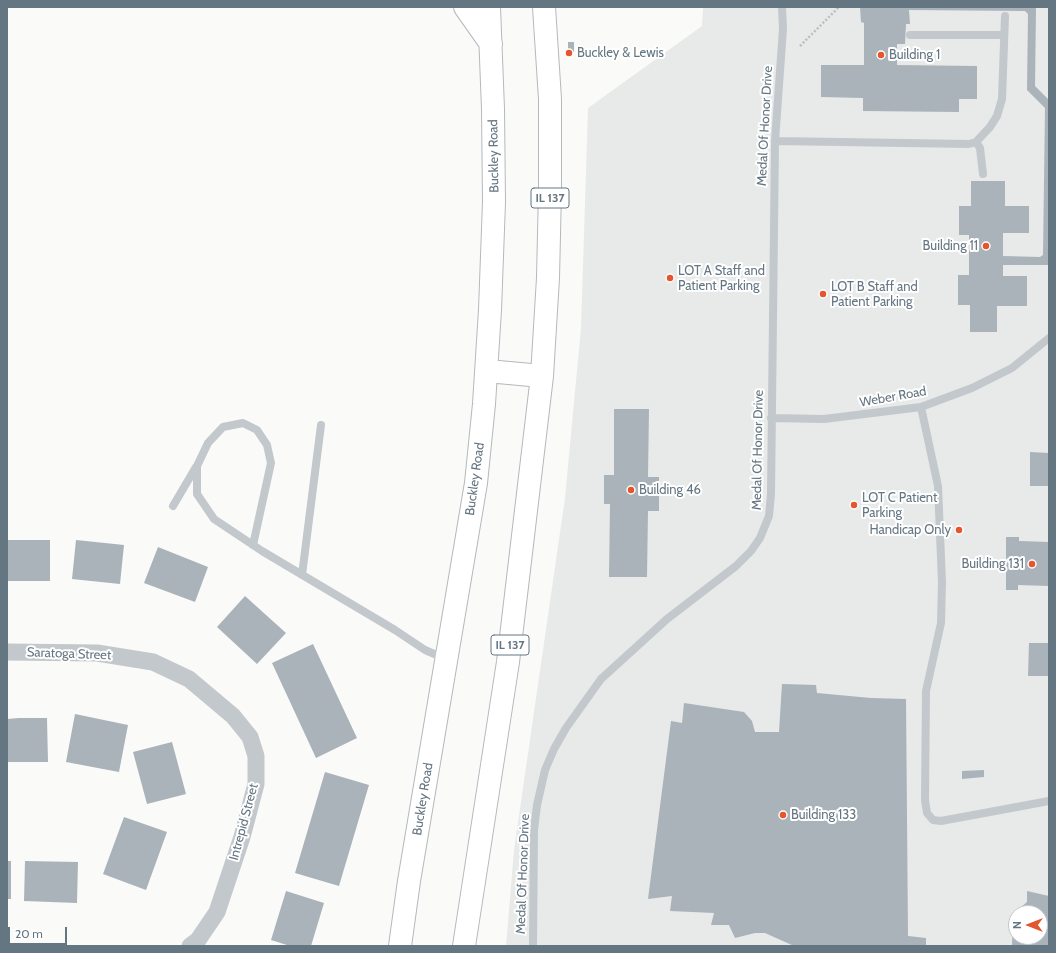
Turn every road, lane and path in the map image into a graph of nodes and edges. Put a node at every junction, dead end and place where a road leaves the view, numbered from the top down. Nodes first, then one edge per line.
1 (465, 7) edge
2 (489, 7) edge
3 (544, 7) edge
4 (782, 7) edge
5 (839, 7) edge
6 (1005, 16) dead end
7 (910, 35) dead end
8 (1004, 35) junction
9 (491, 44) junction
10 (800, 46) dead end
11 (775, 141) junction
12 (976, 142) junction
13 (983, 174) dead end
14 (1049, 338) edge
15 (487, 371) junction
16 (542, 376) junction
17 (921, 407) junction
18 (772, 418) junction
19 (321, 426) dead end
20 (197, 466) junction
21 (173, 506) dead end
22 (253, 546) junction
23 (302, 575) junction
24 (7, 652) edge
25 (446, 660) junction
26 (215, 700) joint
27 (1049, 801) edge
28 (190, 946) edge
29 (400, 946) edge
30 (464, 946) edge
31 (533, 946) edge

1 - 9 highway
2 - 9 highway, Buckley Road
3 - 16 highway, IL 137
4 - 11 lane, Medal Of Honor Drive
5 - 10 path
6 - 8 lane
7 - 8 lane
8 - 12 lane
9 - 15 highway, Buckley Road
11 - 12 lane
11 - 18 lane, Medal Of Honor Drive
12 - 13 lane
14 - 17 lane, Weber Road
15 - 16 highway
15 - 25 highway, Buckley Road
16 - 30 highway, IL 137
17 - 18 lane, Weber Road
17 - 27 lane
18 - 31 lane, Medal Of Honor Drive
19 - 23 lane
20 - 21 lane
20 - 22 lane
20 - 22 lane
22 - 23 lane
23 - 25 lane
24 - 26 street, Saratoga Street
25 - 29 highway, Buckley Road
26 - 28 street, Intrepid Street

